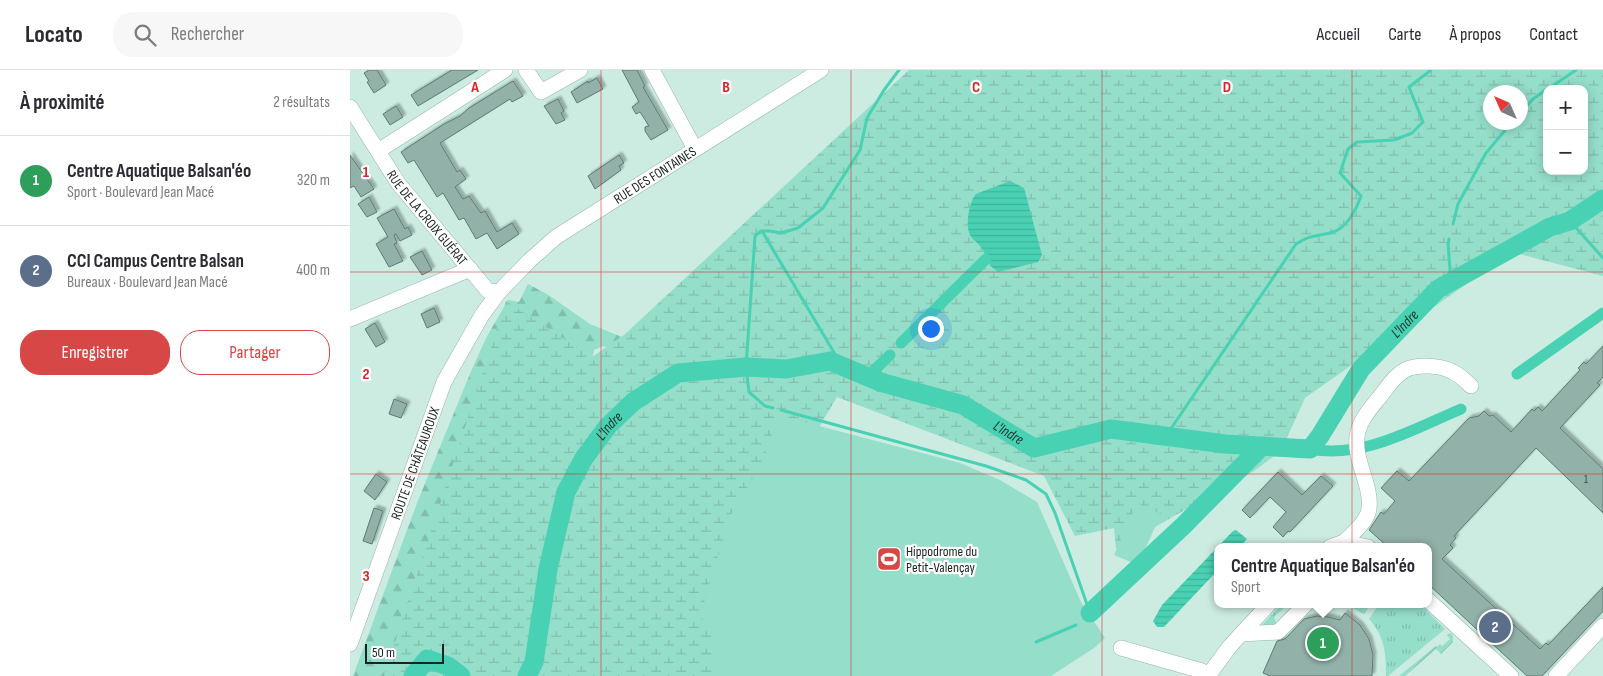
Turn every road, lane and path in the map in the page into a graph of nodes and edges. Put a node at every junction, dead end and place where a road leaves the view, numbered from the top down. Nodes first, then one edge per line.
1 (504, 70) edge
2 (580, 70) edge
3 (652, 70) edge
4 (822, 70) edge
5 (532, 72) edge
6 (350, 107) edge
7 (695, 149) junction
8 (378, 151) junction
9 (470, 269) junction
10 (499, 292) junction
11 (350, 319) edge
12 (1471, 386) dead end
13 (1344, 542) joint
14 (1349, 543) edge
15 (1432, 604) edge
16 (1266, 608) edge
17 (1302, 608) edge
18 (1603, 626) edge
19 (1242, 634) junction
20 (350, 644) edge
21 (1120, 648) dead end
22 (1207, 676) edge
23 (1511, 676) edge
24 (1556, 676) edge

1 - 8 street
2 - 5 street
3 - 7 street
4 - 7 street, RUE DES FONTAINES
6 - 8 street, RUE DE LA CROIX GUÉRAT
7 - 10 street, RUE DES FONTAINES
8 - 9 street, RUE DE LA CROIX GUÉRAT
9 - 10 street, RUE DE LA CROIX GUÉRAT
9 - 11 street
10 - 20 street, ROUTE DE CHÂTEAUROUX
12 - 13 street
13 - 14 street
15 - 23 street
16 - 19 street
17 - 19 street
18 - 24 street
19 - 22 street
21 - 22 street

